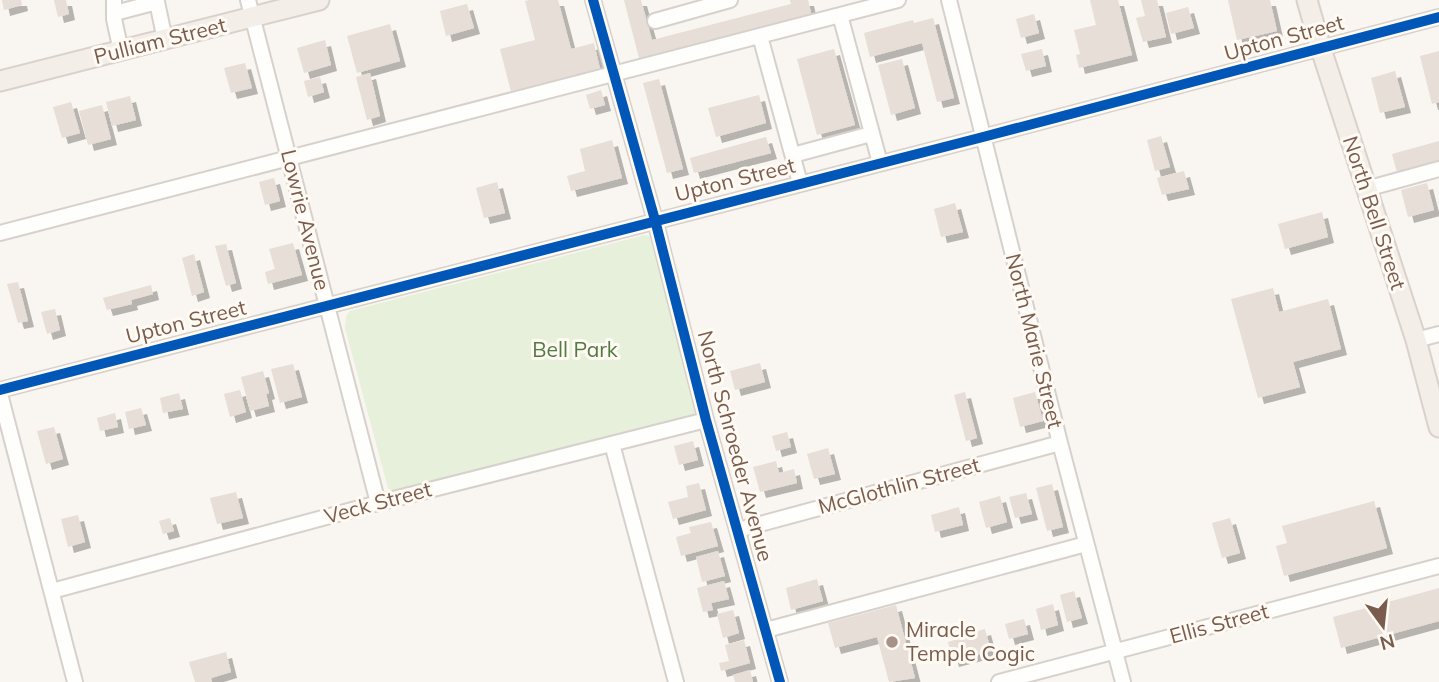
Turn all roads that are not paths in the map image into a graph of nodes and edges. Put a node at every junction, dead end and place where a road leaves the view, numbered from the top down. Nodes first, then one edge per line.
1 (319, 0) edge
2 (593, 0) edge
3 (730, 0) edge
4 (898, 0) edge
5 (949, 0) edge
6 (1307, 0) edge
7 (115, 6) edge
8 (686, 6) edge
9 (854, 6) edge
10 (251, 9) edge
11 (840, 15) junction
12 (1439, 17) edge
13 (655, 21) dead end
14 (760, 36) junction
15 (165, 40) junction
16 (1321, 49) junction
17 (121, 51) junction
18 (614, 74) junction
19 (0, 81) edge
20 (871, 134) junction
21 (983, 137) junction
22 (793, 155) junction
23 (289, 158) junction
24 (880, 163) junction
25 (1439, 169) edge
26 (800, 183) junction
27 (1366, 189) junction
28 (655, 220) junction
29 (0, 233) edge
30 (326, 306) junction
31 (1439, 334) edge
32 (1416, 340) junction
33 (0, 392) edge
34 (706, 420) junction
35 (1439, 426) edge
36 (1060, 443) junction
37 (612, 444) junction
38 (378, 503) junction
39 (738, 530) junction
40 (1086, 544) junction
41 (1439, 566) edge
42 (52, 591) junction
43 (765, 630) junction
44 (1114, 651) junction
45 (75, 682) edge
46 (676, 682) edge
47 (780, 682) edge
48 (999, 682) edge
49 (1123, 682) edge

1 - 10 main road, Pulliam Street
2 - 18 street, North Schroeder Avenue
3 - 8 street
4 - 9 street
5 - 21 street, North Marie Street
6 - 16 main road, North Bell Street
7 - 15 street
7 - 17 street
8 - 13 street
9 - 11 street
10 - 15 main road, Pulliam Street
10 - 23 street, Lowrie Avenue
11 - 14 street
11 - 20 street
12 - 16 street, Upton Street
14 - 18 street
14 - 22 street
15 - 17 main road, Pulliam Street
16 - 21 street, Upton Street
16 - 27 main road, North Bell Street
17 - 19 main road, Pulliam Street
18 - 23 street
18 - 28 street, North Schroeder Avenue
20 - 22 street
20 - 24 street
21 - 24 street, Upton Street
21 - 36 street, North Marie Street
22 - 26 street
23 - 29 street
23 - 30 street, Lowrie Avenue
24 - 26 street, Upton Street
25 - 27 street
26 - 28 street, Upton Street
27 - 32 main road, North Bell Street
28 - 30 street, Upton Street
28 - 34 street, North Schroeder Avenue
30 - 33 street, Upton Street
30 - 38 street, Lowrie Avenue
31 - 32 street
32 - 35 main road, North Bell Street
33 - 42 street
34 - 37 street, Veck Street
34 - 39 street, North Schroeder Avenue
36 - 39 street, McGlothlin Street
36 - 40 street, North Marie Street
37 - 38 street, Veck Street
37 - 46 street
38 - 42 street, Veck Street
39 - 43 street, North Schroeder Avenue
40 - 43 street
40 - 44 street, North Marie Street
41 - 44 street, Ellis Street
42 - 45 street
43 - 47 street, North Schroeder Avenue
44 - 48 street, Ellis Street
44 - 49 street, North Marie Street

